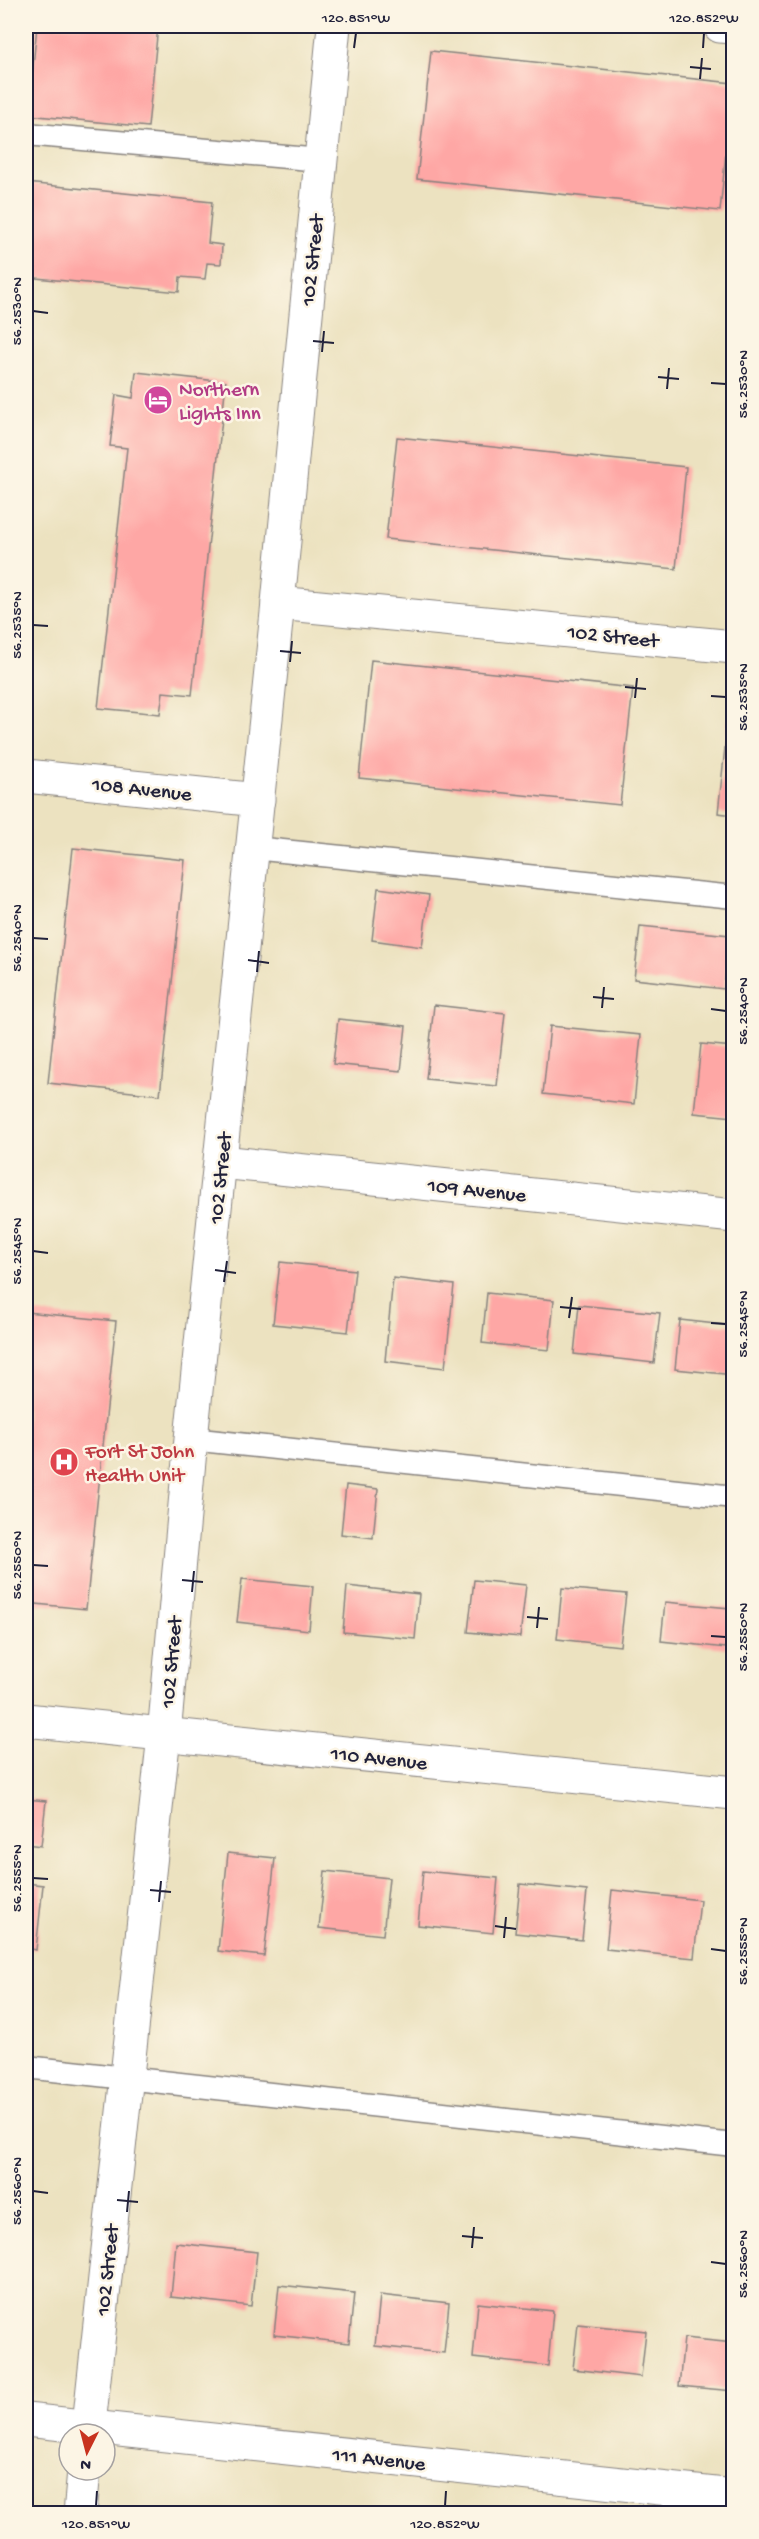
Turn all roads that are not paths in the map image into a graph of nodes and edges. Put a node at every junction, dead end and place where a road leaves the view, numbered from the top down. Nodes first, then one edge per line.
1 (334, 26) edge
2 (720, 26) edge
3 (734, 27) edge
4 (26, 134) edge
5 (321, 160) junction
6 (278, 603) junction
7 (734, 647) edge
8 (26, 776) edge
9 (258, 801) junction
10 (253, 848) junction
11 (734, 897) edge
12 (221, 1162) junction
13 (734, 1216) edge
14 (191, 1439) junction
15 (734, 1497) edge
16 (26, 1720) edge
17 (164, 1735) junction
18 (734, 1793) edge
19 (26, 2067) edge
20 (127, 2078) junction
21 (734, 2145) edge
22 (26, 2420) edge
23 (89, 2422) edge
24 (57, 2426) edge
25 (117, 2434) edge
26 (83, 2482) edge
27 (734, 2496) edge
28 (80, 2514) edge

1 - 5 street, 102 Street
2 - 3 street
4 - 5 lane
5 - 6 street, 102 Street
6 - 7 street, 102 Street
6 - 9 street, 102 Street
8 - 9 street, 108 Avenue
9 - 10 street, 102 Street
10 - 11 lane
10 - 12 street, 102 Street
12 - 13 street, 109 Avenue
12 - 14 street, 102 Street
14 - 15 lane
14 - 17 street, 102 Street
16 - 17 street, 110 Avenue
17 - 18 street, 110 Avenue
17 - 20 street, 102 Street
19 - 20 lane
20 - 21 lane
20 - 23 street, 102 Street
22 - 24 street, 111 Avenue
25 - 27 street, 111 Avenue
26 - 28 street

